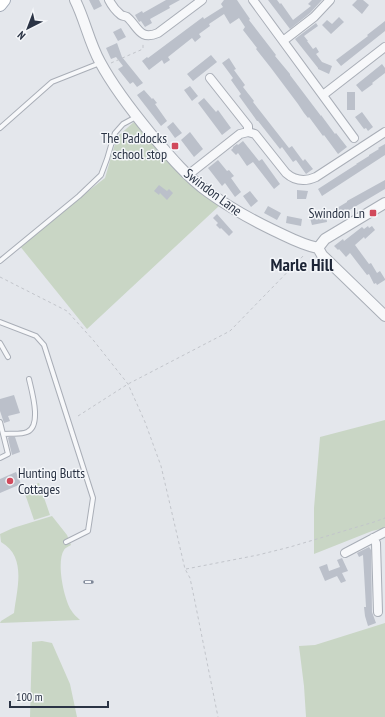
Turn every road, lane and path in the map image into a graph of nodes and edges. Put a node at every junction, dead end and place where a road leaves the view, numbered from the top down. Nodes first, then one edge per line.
1 (4, 0) edge
2 (75, 0) edge
3 (109, 0) edge
4 (202, 0) edge
5 (253, 0) edge
6 (330, 0) edge
7 (0, 5) edge
8 (144, 34) junction
9 (283, 41) junction
10 (385, 47) edge
11 (101, 65) junction
12 (210, 78) dead end
13 (323, 95) junction
14 (137, 117) junction
15 (0, 128) edge
16 (248, 132) junction
17 (385, 132) edge
18 (354, 138) dead end
19 (188, 175) junction
20 (385, 203) edge
21 (315, 247) junction
22 (0, 261) edge
23 (0, 277) edge
24 (385, 316) edge
25 (0, 322) edge
26 (0, 343) edge
27 (8, 356) dead end
28 (29, 380) dead end
29 (128, 384) junction
30 (78, 416) dead end
31 (0, 425) edge
32 (3, 434) junction
33 (0, 458) edge
34 (385, 518) edge
35 (385, 532) edge
36 (373, 538) junction
37 (66, 542) dead end
38 (346, 553) dead end
39 (185, 569) junction
40 (378, 612) dead end
41 (218, 717) edge

1 - 7 main road
2 - 11 street, Swindon Lane
3 - 8 street
4 - 8 street
5 - 9 street
6 - 9 street
8 - 11 path
9 - 13 street
10 - 13 street
11 - 14 street, Swindon Lane
11 - 15 lane
12 - 16 street
13 - 18 street
14 - 19 street, Swindon Lane
14 - 22 lane
16 - 17 street
16 - 19 street
19 - 21 street, Swindon Lane
20 - 21 street
21 - 24 street, Swindon Lane
21 - 29 path
23 - 29 path
25 - 37 lane
26 - 27 lane
28 - 32 lane
29 - 30 path
29 - 39 path
31 - 32 lane
32 - 33 lane
34 - 39 path
35 - 36 street
36 - 38 street
36 - 40 street
39 - 41 path

